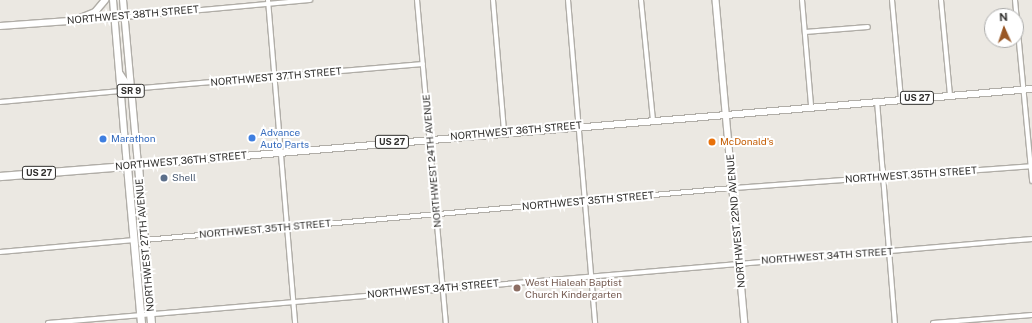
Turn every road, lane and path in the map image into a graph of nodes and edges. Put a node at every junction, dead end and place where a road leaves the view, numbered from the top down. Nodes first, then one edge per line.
1 (105, 0) edge
2 (113, 0) edge
3 (123, 0) edge
4 (310, 0) edge
5 (417, 0) edge
6 (493, 0) edge
7 (568, 0) edge
8 (641, 0) edge
9 (716, 0) edge
10 (802, 0) edge
11 (892, 0) edge
12 (942, 0) edge
13 (1015, 0) edge
14 (268, 2) edge
15 (124, 17) junction
16 (114, 18) junction
17 (65, 21) junction
18 (2, 27) edge
19 (868, 27) dead end
20 (805, 32) junction
21 (422, 64) junction
22 (119, 72) junction
23 (275, 77) junction
24 (130, 89) junction
25 (1023, 89) junction
26 (1032, 89) edge
27 (121, 91) junction
28 (950, 95) junction
29 (901, 99) junction
30 (877, 101) junction
31 (0, 102) edge
32 (811, 106) junction
33 (727, 114) junction
34 (653, 120) junction
35 (578, 126) junction
36 (504, 132) junction
37 (429, 138) junction
38 (281, 151) junction
39 (138, 165) junction
40 (127, 166) junction
41 (1031, 166) edge
42 (0, 176) edge
43 (883, 177) junction
44 (1032, 181) edge
45 (733, 188) junction
46 (585, 201) junction
47 (437, 215) junction
48 (287, 227) junction
49 (134, 240) junction
50 (144, 240) junction
51 (1032, 240) edge
52 (145, 248) junction
53 (0, 252) edge
54 (889, 252) junction
55 (740, 263) junction
56 (591, 276) junction
57 (443, 288) junction
58 (294, 301) junction
59 (150, 314) junction
60 (1032, 315) edge
61 (140, 319) edge
62 (48, 323) edge
63 (151, 323) edge
64 (295, 323) edge
65 (446, 323) edge
66 (595, 323) edge
67 (745, 323) edge
68 (895, 323) edge
69 (933, 323) edge

1 - 17 main road
2 - 16 main road, NORTHWEST 27TH AVENUE / SR 9
3 - 15 main road, NORTHWEST 27TH AVENUE / SR 9
4 - 14 street, NORTHWEST 38TH STREET
5 - 21 street, NORTHWEST 24TH AVENUE
6 - 36 street
7 - 35 street
8 - 34 street
9 - 33 main road, NORTHWEST 22ND AVENUE
10 - 20 street
11 - 29 street
12 - 28 street
13 - 25 street
14 - 15 street, NORTHWEST 38TH STREET
14 - 23 street
15 - 16 main road, NORTHWEST 38TH STREET
15 - 24 main road, NORTHWEST 27TH AVENUE / SR 9
16 - 17 main road, NORTHWEST 38TH STREET
16 - 22 main road, NORTHWEST 27TH AVENUE / SR 9
17 - 18 main road, NORTHWEST 38TH STREET
19 - 20 street
20 - 32 street
21 - 23 street, NORTHWEST 37TH STREET
21 - 37 street, NORTHWEST 24TH AVENUE
22 - 24 main road
22 - 27 main road, NORTHWEST 27TH AVENUE / SR 9
23 - 24 street, NORTHWEST 37TH STREET
23 - 38 street
24 - 39 main road, NORTHWEST 27TH AVENUE / SR 9
25 - 26 main road, NORTHWEST 36TH STREET / US 27
25 - 28 main road, NORTHWEST 36TH STREET / US 27
25 - 41 street
27 - 31 street
27 - 40 main road, NORTHWEST 27TH AVENUE / SR 9
28 - 29 main road, NORTHWEST 36TH STREET / US 27
29 - 30 main road, NORTHWEST 36TH STREET / US 27
30 - 32 main road, NORTHWEST 36TH STREET / US 27
30 - 43 street
32 - 33 main road, NORTHWEST 36TH STREET / US 27
33 - 34 main road, NORTHWEST 36TH STREET / US 27
33 - 45 main road, NORTHWEST 22ND AVENUE
34 - 35 main road, NORTHWEST 36TH STREET / US 27
35 - 36 main road, NORTHWEST 36TH STREET / US 27
35 - 46 street
36 - 37 main road, NORTHWEST 36TH STREET / US 27
37 - 38 main road, NORTHWEST 36TH STREET / US 27
37 - 47 street, NORTHWEST 24TH AVENUE
38 - 39 main road, NORTHWEST 36TH STREET / US 27
38 - 48 street
39 - 40 highway, NORTHWEST 36TH STREET / US 27
39 - 50 highway, NORTHWEST 27TH AVENUE / SR 9
40 - 42 highway, NORTHWEST 36TH STREET / US 27
40 - 49 highway, NORTHWEST 27TH AVENUE / SR 9
41 - 43 street, NORTHWEST 35TH STREET
41 - 44 street
43 - 45 street, NORTHWEST 35TH STREET
43 - 54 street
45 - 46 street, NORTHWEST 35TH STREET
45 - 55 main road, NORTHWEST 22ND AVENUE
46 - 47 street, NORTHWEST 35TH STREET
46 - 56 street
47 - 48 street, NORTHWEST 35TH STREET
47 - 57 street, NORTHWEST 24TH AVENUE
48 - 50 street, NORTHWEST 35TH STREET
48 - 58 street
49 - 52 highway
49 - 53 street
49 - 61 highway, NORTHWEST 27TH AVENUE / SR 9
50 - 52 highway, NORTHWEST 27TH AVENUE / SR 9
51 - 54 street, NORTHWEST 34TH STREET
52 - 59 highway, NORTHWEST 27TH AVENUE / SR 9
54 - 55 street, NORTHWEST 34TH STREET
54 - 68 street
55 - 56 street, NORTHWEST 34TH STREET
55 - 67 main road, NORTHWEST 22ND AVENUE
56 - 57 street, NORTHWEST 34TH STREET
56 - 66 street
57 - 58 street, NORTHWEST 34TH STREET
57 - 65 street, NORTHWEST 24TH AVENUE
58 - 59 street, NORTHWEST 34TH STREET
58 - 64 street
59 - 61 street, NORTHWEST 34TH STREET
59 - 63 highway, NORTHWEST 27TH AVENUE / SR 9
60 - 69 street
61 - 62 street, NORTHWEST 34TH STREET

